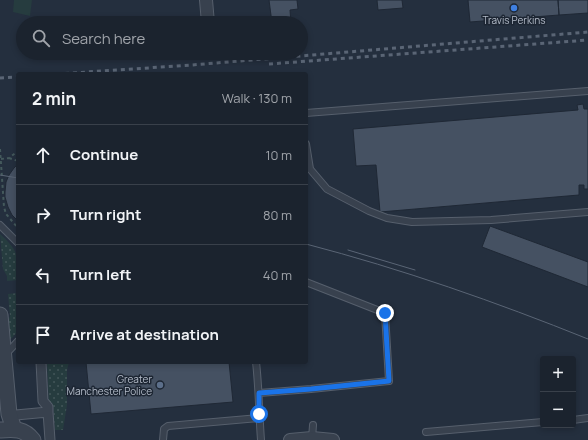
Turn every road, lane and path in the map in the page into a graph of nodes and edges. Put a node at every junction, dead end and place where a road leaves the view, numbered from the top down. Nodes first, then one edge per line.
1 (206, 0) edge
2 (207, 16) edge
3 (588, 91) edge
4 (308, 113) edge
5 (0, 150) edge
6 (16, 153) edge
7 (308, 156) edge
8 (10, 158) junction
9 (1, 159) edge
10 (16, 160) edge
11 (588, 212) edge
12 (0, 225) edge
13 (16, 226) edge
14 (16, 241) edge
15 (308, 283) edge
16 (0, 315) edge
17 (16, 343) edge
18 (3, 357) junction
19 (41, 364) edge
20 (256, 364) edge
21 (259, 393) junction
22 (48, 412) junction
23 (260, 418) junction
24 (588, 418) edge
25 (576, 420) edge
26 (540, 422) edge
27 (10, 425) edge
28 (313, 425) dead end
29 (426, 432) dead end
30 (312, 438) junction
31 (32, 440) edge
32 (50, 440) edge
33 (163, 440) edge
34 (261, 440) edge
35 (290, 440) edge
36 (333, 440) edge

1 - 2 street
3 - 4 lane
5 - 9 path
6 - 8 path
7 - 11 lane
8 - 9 path
8 - 10 path
9 - 13 path
12 - 14 lane
15 - 21 lane
16 - 18 street
17 - 18 lane
18 - 27 street
19 - 22 street
20 - 21 lane
21 - 23 lane
22 - 27 street
22 - 32 street
23 - 33 lane
23 - 34 lane
24 - 25 lane
26 - 29 lane
27 - 31 street
28 - 30 lane
30 - 35 street
30 - 36 street

